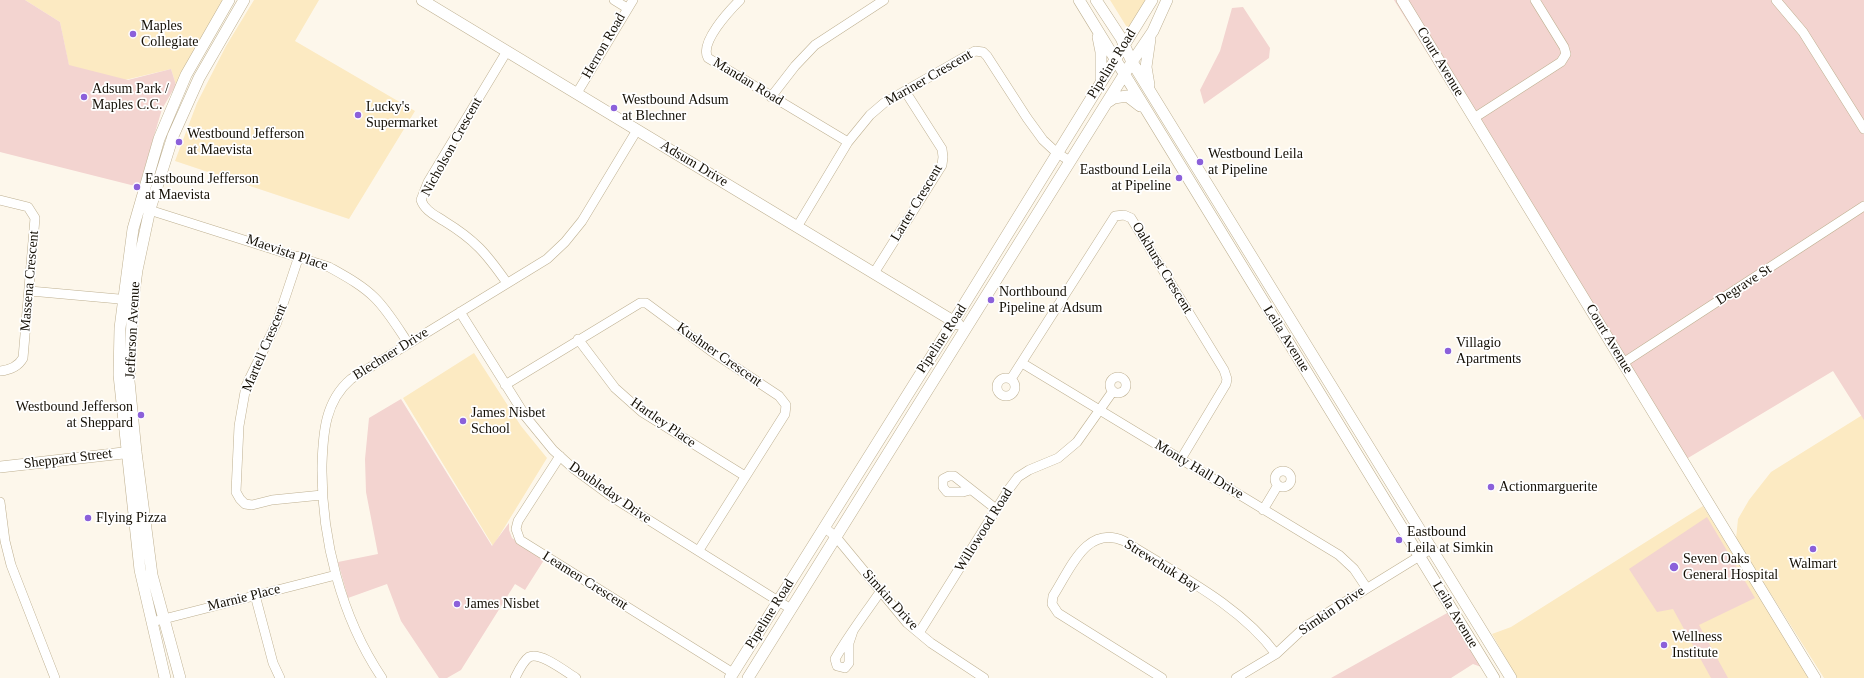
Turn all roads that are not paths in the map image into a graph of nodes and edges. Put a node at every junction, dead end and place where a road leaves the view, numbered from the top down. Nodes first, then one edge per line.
1 (244, 0) edge
2 (422, 0) edge
3 (614, 0) edge
4 (633, 0) edge
5 (740, 0) edge
6 (884, 0) edge
7 (1078, 0) edge
8 (1096, 0) edge
9 (1152, 0) edge
10 (1167, 0) edge
11 (1402, 0) edge
12 (1535, 0) edge
13 (1776, 0) edge
14 (227, 4) edge
15 (627, 8) junction
16 (235, 16) junction
17 (1096, 29) junction
18 (1153, 31) junction
19 (1124, 46) junction
20 (507, 51) junction
21 (1115, 59) junction
22 (1132, 62) junction
23 (1124, 75) junction
24 (1101, 82) junction
25 (905, 91) junction
26 (1151, 93) junction
27 (577, 94) junction
28 (771, 97) junction
29 (1106, 104) junction
30 (1145, 109) junction
31 (181, 116) junction
32 (1474, 118) junction
33 (166, 119) junction
34 (1864, 129) edge
35 (637, 130) junction
36 (848, 142) junction
37 (1057, 153) junction
38 (1070, 161) junction
39 (0, 200) edge
40 (138, 206) junction
41 (1864, 206) edge
42 (150, 209) junction
43 (797, 227) junction
44 (299, 256) junction
45 (874, 273) junction
46 (507, 283) junction
47 (30, 291) junction
48 (128, 300) junction
49 (460, 312) junction
50 (953, 321) junction
51 (966, 329) junction
52 (578, 339) junction
53 (408, 343) junction
54 (1022, 363) junction
55 (1624, 363) junction
56 (0, 371) edge
57 (1011, 379) dead end
58 (505, 385) junction
59 (1113, 391) dead end
60 (1099, 410) junction
61 (131, 452) junction
62 (560, 456) junction
63 (1181, 459) junction
64 (0, 467) edge
65 (745, 476) junction
66 (1278, 485) dead end
67 (970, 490) dead end
68 (322, 495) junction
69 (0, 502) edge
70 (996, 509) junction
71 (1263, 510) junction
72 (824, 527) junction
73 (836, 537) junction
74 (1431, 548) junction
75 (699, 550) junction
76 (1419, 555) junction
77 (336, 575) junction
78 (1366, 587) junction
79 (880, 592) junction
80 (255, 595) junction
81 (778, 601) junction
82 (791, 609) junction
83 (164, 618) junction
84 (152, 622) junction
85 (853, 631) dead end
86 (919, 633) junction
87 (1276, 654) junction
88 (731, 675) edge
89 (55, 678) edge
90 (165, 678) edge
91 (180, 678) edge
92 (280, 678) edge
93 (382, 678) edge
94 (515, 678) edge
95 (576, 678) edge
96 (748, 678) edge
97 (984, 678) edge
98 (1162, 678) edge
99 (1236, 678) edge
100 (1494, 678) edge
101 (1511, 678) edge
102 (1815, 678) edge

1 - 16 street, Jefferson Avenue
2 - 20 street, Adsum Drive
3 - 15 street
4 - 15 street, Herron Road
5 - 28 street, Mandan Road
6 - 28 street
7 - 17 street, Leila Avenue
8 - 19 street, Leila Avenue
9 - 19 street, Pipeline Road
10 - 18 street, Pipeline Road
11 - 32 street, Court Avenue
12 - 32 street
13 - 34 street
14 - 16 street
14 - 33 street, Jefferson Avenue
15 - 27 street, Herron Road
16 - 31 street, Jefferson Avenue
17 - 21 street, Leila Avenue
17 - 24 street
18 - 22 street, Pipeline Road
18 - 26 street
19 - 21 street, Pipeline Road
19 - 22 street, Leila Avenue
20 - 27 street, Adsum Drive
20 - 46 street, Nicholson Crescent
21 - 23 street, Leila Avenue
21 - 24 street, Pipeline Road
22 - 23 street, Pipeline Road
22 - 26 street, Leila Avenue
23 - 29 street, Pipeline Road
23 - 30 street, Leila Avenue
24 - 37 street, Pipeline Road
25 - 36 street, Mariner Crescent
25 - 37 street, Mariner Crescent
25 - 45 street, Larter Crescent
26 - 74 street, Leila Avenue
27 - 35 street, Adsum Drive
28 - 36 street, Mandan Road
29 - 30 street
29 - 38 street, Pipeline Road
30 - 76 street, Leila Avenue
31 - 33 street
31 - 42 street, Jefferson Avenue
32 - 55 street, Court Avenue
33 - 40 street, Jefferson Avenue
35 - 43 street, Adsum Drive
35 - 46 street, Blechner Drive
36 - 43 street, Mariner Crescent
37 - 38 street, Mariner Crescent
37 - 50 street, Pipeline Road
38 - 51 street, Pipeline Road
39 - 47 street, Massena Crescent
40 - 42 street, Maevista Place
40 - 48 street, Jefferson Avenue
41 - 55 street, Degrave St
42 - 44 street, Maevista Place
42 - 48 street, Jefferson Avenue
43 - 45 street, Adsum Drive
44 - 53 street, Maevista Place
44 - 68 street, Martell Crescent
45 - 50 street, Adsum Drive
46 - 49 street, Blechner Drive
47 - 48 street
47 - 56 street, Massena Crescent
48 - 61 street, Jefferson Avenue
49 - 53 street, Blechner Drive
49 - 58 street, Doubleday Drive
50 - 51 street, Adsum Drive
50 - 72 street, Pipeline Road
51 - 73 street, Pipeline Road
52 - 58 street, Kushner Crescent
52 - 65 street, Hartley Place
52 - 65 street, Kushner Crescent
53 - 68 street, Blechner Drive
54 - 57 street, Oakhurst Crescent
54 - 60 street, Monty Hall Drive
54 - 63 street, Oakhurst Crescent
55 - 102 street, Court Avenue
58 - 62 street, Doubleday Drive
59 - 60 street, Willowood Road
60 - 63 street, Monty Hall Drive
60 - 70 street, Willowood Road
61 - 64 street, Sheppard Street
61 - 83 street, Jefferson Avenue
61 - 84 street, Jefferson Avenue
62 - 75 street, Doubleday Drive
62 - 88 street, Leamen Crescent
63 - 71 street, Monty Hall Drive
65 - 75 street, Kushner Crescent
66 - 71 street
67 - 70 street
68 - 77 street, Blechner Drive
69 - 89 street
70 - 86 street, Willowood Road
71 - 78 street, Monty Hall Drive
72 - 73 street, Simkin Drive
72 - 81 street, Pipeline Road
73 - 79 street, Simkin Drive
73 - 82 street, Pipeline Road
74 - 76 street, Simkin Drive
74 - 101 street, Leila Avenue
75 - 81 street, Doubleday Drive
76 - 78 street, Simkin Drive
76 - 100 street, Leila Avenue
77 - 80 street, Marnie Place
77 - 93 street, Blechner Drive
78 - 87 street, Simkin Drive
79 - 85 street
79 - 86 street, Simkin Drive
80 - 83 street, Marnie Place
80 - 92 street
81 - 82 street, Doubleday Drive
81 - 88 street, Pipeline Road
82 - 96 street, Pipeline Road
83 - 84 street, Marnie Place
83 - 91 street, Jefferson Avenue
84 - 90 street, Jefferson Avenue
86 - 97 street, Simkin Drive
87 - 98 street, Strewchuk Bay
87 - 99 street, Simkin Drive
94 - 95 street

